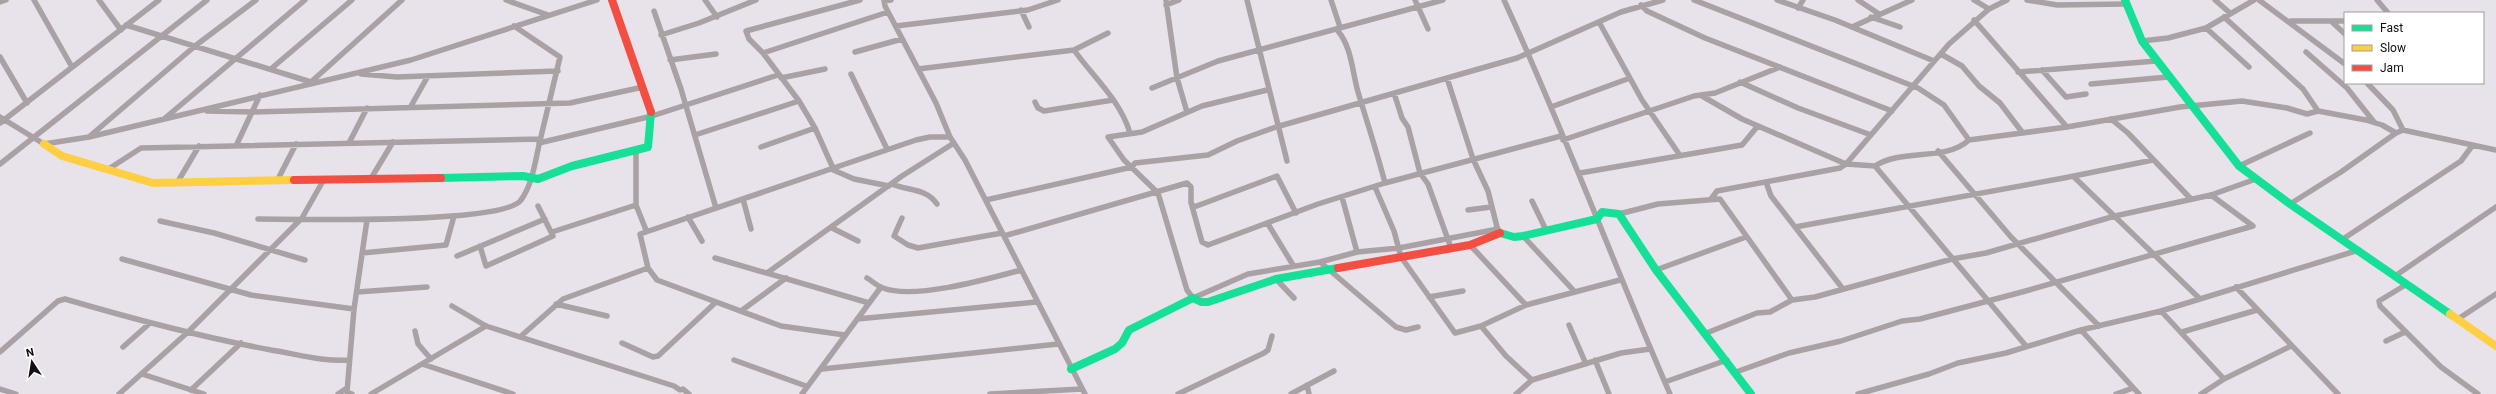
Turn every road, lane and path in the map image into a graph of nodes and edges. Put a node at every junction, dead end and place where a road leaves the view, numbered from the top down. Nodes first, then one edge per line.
1 (6, 0) edge
2 (34, 0) edge
3 (99, 0) edge
4 (159, 0) edge
5 (207, 0) edge
6 (256, 0) edge
7 (305, 0) edge
8 (352, 0) edge
9 (402, 0) edge
10 (506, 0) edge
11 (598, 0) edge
12 (612, 0) edge
13 (706, 0) edge
14 (756, 0) edge
15 (860, 0) edge
16 (884, 0) edge
17 (891, 0) edge
18 (1058, 0) edge
19 (1180, 0) edge
20 (1247, 0) edge
21 (1331, 0) edge
22 (1415, 0) edge
23 (1443, 0) edge
24 (1504, 0) edge
25 (1662, 0) edge
26 (1694, 0) edge
27 (1777, 0) edge
28 (1803, 0) edge
29 (1858, 0) edge
30 (1912, 0) edge
31 (1974, 0) edge
32 (2007, 0) edge
33 (2026, 0) edge
34 (2215, 0) edge
35 (2254, 0) edge
36 (2259, 0) edge
37 (2378, 0) edge
38 (0, 2) edge
39 (1166, 2) edge
40 (2126, 2) edge
41 (1418, 6) junction
42 (1641, 6) junction
43 (1798, 8) junction
44 (1989, 9) junction
45 (1021, 10) junction
46 (654, 11) dead end
47 (888, 12) junction
48 (2387, 12) edge
49 (1879, 14) junction
50 (2230, 14) junction
51 (548, 15) junction
52 (716, 17) junction
53 (1871, 17) junction
54 (2224, 17) junction
55 (1974, 20) junction
56 (2218, 20) junction
57 (2290, 21) junction
58 (2344, 21) edge
59 (1599, 22) junction
60 (2332, 22) junction
61 (2229, 23) junction
62 (126, 25) junction
63 (514, 26) junction
64 (896, 26) junction
65 (1029, 27) dead end
66 (1340, 27) junction
67 (1852, 27) junction
68 (1900, 27) dead end
69 (2206, 28) junction
70 (1428, 29) dead end
71 (121, 30) junction
72 (1108, 33) dead end
73 (2344, 33) edge
74 (661, 35) junction
75 (161, 36) junction
76 (902, 39) junction
77 (2142, 41) junction
78 (196, 46) junction
79 (1074, 50) junction
80 (1259, 51) junction
81 (855, 52) dead end
82 (1528, 52) junction
83 (2306, 52) dead end
84 (763, 53) junction
85 (716, 54) dead end
86 (1941, 54) junction
87 (0, 57) edge
88 (234, 58) junction
89 (670, 60) junction
90 (1934, 61) junction
91 (2156, 61) junction
92 (2344, 63) edge
93 (72, 67) junction
94 (1780, 67) junction
95 (2249, 67) dead end
96 (272, 68) junction
97 (825, 69) dead end
98 (918, 69) junction
99 (2042, 70) junction
100 (558, 71) junction
101 (2018, 72) junction
102 (355, 73) junction
103 (850, 74) dead end
104 (428, 76) junction
105 (780, 77) junction
106 (2168, 77) junction
107 (1176, 78) junction
108 (1447, 78) junction
109 (1630, 78) junction
110 (311, 82) junction
111 (1740, 82) junction
112 (2091, 84) dead end
113 (2368, 84) edge
114 (1912, 85) junction
115 (643, 86) junction
116 (1152, 88) dead end
117 (1267, 90) junction
118 (1394, 93) junction
119 (2086, 94) dead end
120 (260, 95) junction
121 (1702, 96) junction
122 (1113, 100) junction
123 (799, 101) junction
124 (1361, 101) junction
125 (1035, 102) dead end
126 (27, 103) junction
127 (548, 103) junction
128 (685, 105) junction
129 (411, 106) junction
130 (2190, 106) junction
131 (1551, 107) junction
132 (367, 108) junction
133 (199, 110) junction
134 (1650, 110) junction
135 (1892, 111) junction
136 (2318, 111) junction
137 (253, 112) junction
138 (1187, 112) junction
139 (652, 116) junction
140 (1, 120) edge
141 (162, 120) junction
142 (2115, 120) junction
143 (2374, 122) junction
144 (1276, 127) junction
145 (1757, 127) junction
146 (2067, 127) junction
147 (815, 128) junction
148 (2403, 130) junction
149 (2022, 132) junction
150 (1130, 133) junction
151 (2310, 133) dead end
152 (2396, 133) junction
153 (695, 135) junction
154 (1871, 135) junction
155 (89, 137) junction
156 (950, 137) junction
157 (31, 138) junction
158 (1562, 138) junction
159 (1969, 140) junction
160 (539, 141) junction
161 (393, 142) junction
162 (349, 143) junction
163 (954, 143) junction
164 (44, 144) junction
165 (296, 144) junction
166 (198, 146) junction
167 (236, 146) junction
168 (2472, 146) junction
169 (761, 147) dead end
170 (887, 149) junction
171 (636, 150) junction
172 (2496, 150) edge
173 (1938, 151) junction
174 (1679, 154) junction
175 (1473, 159) junction
176 (2153, 160) junction
177 (1287, 161) dead end
178 (0, 164) edge
179 (1846, 164) junction
180 (1132, 166) junction
181 (1875, 166) junction
182 (2239, 166) junction
183 (832, 169) junction
184 (107, 170) junction
185 (1420, 173) junction
186 (1580, 173) junction
187 (2074, 177) junction
188 (531, 178) junction
189 (2256, 179) junction
190 (370, 180) junction
191 (277, 181) junction
192 (323, 181) junction
193 (1766, 182) junction
194 (177, 183) junction
195 (1385, 183) junction
196 (890, 185) junction
197 (1375, 186) junction
198 (1158, 193) junction
199 (1974, 194) junction
200 (2211, 195) junction
201 (1342, 197) junction
202 (743, 199) junction
203 (1711, 199) junction
204 (2191, 199) junction
205 (986, 200) junction
206 (1532, 201) dead end
207 (636, 204) junction
208 (937, 204) dead end
209 (2290, 204) junction
210 (538, 206) dead end
211 (1192, 206) junction
212 (1909, 206) junction
213 (1492, 207) junction
214 (716, 208) junction
215 (2495, 208) edge
216 (1468, 210) dead end
217 (1296, 213) junction
218 (1619, 214) junction
219 (454, 216) junction
220 (2115, 216) junction
221 (688, 217) junction
222 (302, 218) junction
223 (902, 218) dead end
224 (258, 219) dead end
225 (545, 219) junction
226 (1597, 219) junction
227 (367, 220) junction
228 (160, 221) dead end
229 (1268, 224) junction
230 (1795, 227) junction
231 (832, 228) junction
232 (751, 229) dead end
233 (646, 230) junction
234 (1546, 230) junction
235 (1498, 231) junction
236 (552, 232) junction
237 (1003, 235) junction
238 (1523, 236) junction
239 (1746, 237) junction
240 (1447, 239) junction
241 (2343, 239) junction
242 (702, 241) dead end
243 (858, 241) dead end
244 (2019, 243) junction
245 (1470, 245) junction
246 (480, 246) junction
247 (1399, 248) junction
248 (1451, 248) junction
249 (268, 250) junction
250 (2359, 250) junction
251 (1357, 252) junction
252 (362, 253) junction
253 (458, 256) dead end
254 (2152, 256) junction
255 (1402, 257) junction
256 (716, 258) dead end
257 (122, 259) dead end
258 (1952, 259) junction
259 (305, 260) dead end
260 (1320, 262) junction
261 (1293, 265) junction
262 (648, 268) junction
263 (1020, 270) junction
264 (1328, 270) junction
265 (1656, 270) junction
266 (767, 273) junction
267 (2395, 276) junction
268 (786, 278) junction
269 (867, 278) dead end
270 (1276, 279) junction
271 (1620, 280) junction
272 (2056, 282) junction
273 (2407, 284) junction
274 (427, 287) dead end
275 (881, 287) junction
276 (2236, 287) junction
277 (231, 289) junction
278 (1843, 289) junction
279 (1463, 291) dead end
280 (357, 292) junction
281 (1575, 292) junction
282 (2496, 294) edge
283 (1428, 297) junction
284 (1193, 298) junction
285 (1294, 298) dead end
286 (2198, 298) junction
287 (1792, 300) junction
288 (1988, 301) junction
289 (1036, 302) junction
290 (714, 303) junction
291 (869, 303) junction
292 (556, 304) junction
293 (1526, 305) junction
294 (452, 306) dead end
295 (354, 309) junction
296 (2257, 310) junction
297 (2161, 311) junction
298 (740, 312) junction
299 (607, 316) dead end
300 (857, 319) junction
301 (2458, 319) junction
302 (150, 324) junction
303 (1569, 325) dead end
304 (486, 326) junction
305 (1481, 326) junction
306 (2099, 326) junction
307 (1418, 327) dead end
308 (2081, 330) junction
309 (415, 331) dead end
310 (188, 332) junction
311 (2182, 332) junction
312 (2404, 332) junction
313 (1704, 334) junction
314 (845, 335) junction
315 (1272, 336) dead end
316 (520, 337) junction
317 (2386, 341) dead end
318 (241, 343) junction
319 (622, 343) dead end
320 (1058, 344) junction
321 (2026, 346) junction
322 (2291, 346) junction
323 (2496, 346) edge
324 (123, 347) dead end
325 (1650, 349) junction
326 (0, 352) edge
327 (431, 359) junction
328 (348, 360) junction
329 (734, 360) dead end
330 (1595, 360) junction
331 (1727, 360) junction
332 (422, 364) junction
333 (1586, 364) junction
334 (822, 369) junction
335 (1071, 369) junction
336 (1334, 370) dead end
337 (1736, 372) junction
338 (142, 374) junction
339 (2224, 379) junction
340 (1532, 380) junction
341 (1665, 382) junction
342 (1307, 385) junction
343 (806, 386) junction
344 (347, 388) junction
345 (2133, 388) junction
346 (0, 389) edge
347 (191, 390) junction
348 (1083, 391) edge
349 (16, 394) edge
350 (119, 394) edge
351 (204, 394) edge
352 (338, 394) edge
353 (352, 394) edge
354 (372, 394) edge
355 (513, 394) edge
356 (689, 394) edge
357 (802, 394) edge
358 (990, 394) edge
359 (1178, 394) edge
360 (1291, 394) edge
361 (1309, 394) edge
362 (1516, 394) edge
363 (1609, 394) edge
364 (1670, 394) edge
365 (1751, 394) edge
366 (1858, 394) edge
367 (2116, 394) edge
368 (2139, 394) edge
369 (2201, 394) edge
370 (2338, 394) edge
371 (2478, 394) edge

1 - 38 street
2 - 93 street
3 - 71 street
4 - 62 street
5 - 75 street
6 - 78 street
7 - 88 street
8 - 96 street
9 - 110 street
10 - 51 street
11 - 51 street
12 - 115 street
13 - 52 street
14 - 52 street
15 - 84 street
16 - 17 street
16 - 47 street
18 - 45 street
19 - 39 street
20 - 80 street
21 - 66 street
22 - 41 street
23 - 41 street
24 - 82 street
25 - 42 street
26 - 114 street
27 - 43 street
28 - 43 street
29 - 49 street
30 - 49 street
31 - 44 street
32 - 44 street
33 - 40 street
34 - 50 street
35 - 50 street
36 - 57 street
37 - 48 street
39 - 107 street
40 - 77 street
41 - 66 street
41 - 70 street
42 - 59 street
42 - 94 street
43 - 67 street
44 - 55 street
45 - 64 street
45 - 65 street
46 - 74 street
47 - 64 street
47 - 84 street
49 - 53 street
50 - 54 street
51 - 63 street
52 - 74 street
53 - 67 street
53 - 68 street
54 - 56 street
54 - 61 street
55 - 86 street
55 - 101 street
56 - 61 street
56 - 69 street
57 - 60 street
57 - 92 street
58 - 60 street
59 - 82 street
59 - 109 street
60 - 73 street
61 - 136 street
62 - 71 street
62 - 75 street
63 - 100 street
63 - 102 street
64 - 76 street
66 - 80 street
66 - 124 street
67 - 90 street
69 - 77 street
69 - 95 street
71 - 93 street
72 - 79 street
74 - 89 street
75 - 78 street
75 - 157 street
76 - 81 street
76 - 98 street
77 - 91 street
78 - 88 street
78 - 155 street
79 - 98 street
79 - 122 street
80 - 107 street
80 - 117 street
82 - 108 street
82 - 131 street
83 - 143 street
84 - 105 street
85 - 89 street
86 - 90 street
86 - 149 street
87 - 126 street
88 - 96 street
88 - 141 street
89 - 128 street
90 - 114 street
91 - 99 street
91 - 106 street
93 - 126 street
94 - 111 street
94 - 135 street
96 - 110 street
97 - 105 street
98 - 156 street
99 - 101 street
99 - 119 street
100 - 104 street
100 - 127 street
101 - 146 street
102 - 104 street
102 - 110 street
103 - 170 street
104 - 129 street
105 - 123 street
105 - 128 street
106 - 112 street
106 - 130 street
107 - 116 street
107 - 138 street
108 - 118 street
108 - 175 street
109 - 131 street
109 - 134 street
110 - 120 street
111 - 121 street
111 - 154 street
113 - 148 street
114 - 135 street
114 - 159 street
115 - 127 street
115 - 139 street
117 - 138 street
117 - 144 street
118 - 124 street
118 - 185 street
120 - 133 street
120 - 137 street
121 - 134 street
121 - 145 street
122 - 125 street
122 - 150 street
123 - 147 street
123 - 153 street
124 - 144 street
124 - 195 street
126 - 140 street
127 - 129 street
127 - 160 street
128 - 139 street
128 - 153 street
129 - 132 street
130 - 136 street
130 - 142 street
130 - 182 street
131 - 158 street
132 - 137 street
132 - 162 street
133 - 137 street
133 - 141 street
134 - 158 street
134 - 174 street
135 - 154 street
136 - 143 street
137 - 167 street
138 - 150 street
139 - 160 street
139 - 171 street
140 - 157 street
141 - 155 street
142 - 146 street
142 - 176 street
143 - 152 street
144 - 177 street
144 - 180 street
145 - 174 street
145 - 179 street
146 - 149 street
147 - 169 street
147 - 183 street
148 - 152 street
148 - 168 street
149 - 159 street
150 - 180 street
151 - 182 street
152 - 209 street
153 - 214 street
154 - 179 street
155 - 164 street
156 - 163 street
156 - 170 street
157 - 164 street
157 - 178 street
158 - 175 street
158 - 186 street
159 - 173 street
160 - 161 street
160 - 188 street
161 - 162 street
161 - 190 street
162 - 165 street
163 - 196 street
163 - 205 street
164 - 184 street
165 - 167 street
165 - 191 street
166 - 167 street
166 - 184 street
166 - 194 street
168 - 172 street
168 - 241 street
170 - 183 street
171 - 188 street
171 - 207 street
173 - 181 street
173 - 199 street
174 - 186 street
175 - 185 street
175 - 213 street
176 - 187 street
176 - 204 street
179 - 181 street
179 - 193 street
180 - 198 street
180 - 205 street
181 - 212 street
182 - 189 street
183 - 196 street
183 - 202 street
184 - 194 street
185 - 195 street
185 - 240 street
186 - 226 street
187 - 199 street
187 - 220 street
188 - 190 street
188 - 219 street
189 - 200 street
189 - 209 street
190 - 192 street
191 - 192 street
191 - 194 street
192 - 222 street
193 - 203 street
193 - 230 street
195 - 197 street
196 - 208 street
196 - 231 street
197 - 201 street
197 - 247 street
198 - 211 street
198 - 237 street
198 - 284 street
199 - 212 street
199 - 244 street
200 - 204 street
200 - 254 street
201 - 217 street
201 - 251 street
202 - 214 street
202 - 232 street
203 - 218 street
203 - 239 street
204 - 220 street
205 - 237 street
206 - 234 street
207 - 233 street
207 - 236 street
209 - 241 street
210 - 225 street
211 - 217 street
211 - 229 street
212 - 230 street
212 - 258 street
213 - 216 street
213 - 235 street
214 - 221 street
215 - 267 street
217 - 229 street
218 - 226 street
218 - 265 street
219 - 227 street
219 - 252 street
220 - 244 street
220 - 254 street
221 - 233 street
221 - 242 street
222 - 224 street
222 - 227 street
222 - 249 street
223 - 237 street
225 - 236 street
225 - 246 street
226 - 234 street
226 - 271 street
227 - 252 street
228 - 249 street
229 - 261 street
230 - 278 street
231 - 243 street
231 - 266 street
233 - 262 street
234 - 238 street
235 - 238 street
235 - 240 street
235 - 245 street
236 - 246 street
237 - 263 street
238 - 281 street
239 - 265 street
239 - 287 street
240 - 247 street
240 - 248 street
241 - 250 street
244 - 258 street
244 - 272 street
245 - 248 street
245 - 293 street
246 - 253 street
247 - 251 street
247 - 255 street
248 - 255 street
249 - 259 street
249 - 277 street
250 - 267 street
250 - 276 street
251 - 260 street
252 - 280 street
254 - 272 street
254 - 286 street
255 - 264 street
255 - 283 street
256 - 266 street
257 - 277 street
258 - 278 street
258 - 288 street
260 - 261 street
260 - 264 street
261 - 284 street
262 - 290 street
262 - 292 street
263 - 275 street
263 - 289 street
264 - 270 street
264 - 307 street
265 - 313 street
266 - 268 street
267 - 273 street
268 - 291 street
268 - 298 street
269 - 275 street
270 - 284 street
270 - 285 street
271 - 281 street
271 - 325 street
272 - 288 street
272 - 306 street
273 - 301 street
273 - 312 street
274 - 280 street
275 - 291 street
276 - 286 street
276 - 296 street
277 - 295 street
277 - 310 street
278 - 287 street
279 - 283 street
280 - 295 street
281 - 293 street
282 - 301 street
283 - 305 street
284 - 335 street
286 - 297 street
287 - 313 street
288 - 321 street
288 - 337 street
289 - 300 street
289 - 320 street
290 - 298 street
290 - 319 street
291 - 300 street
292 - 299 street
292 - 316 street
293 - 305 street
294 - 304 street
295 - 328 street
296 - 311 street
296 - 322 street
297 - 306 street
297 - 311 street
298 - 314 street
300 - 314 street
301 - 323 street
302 - 310 street
302 - 324 street
302 - 326 street
303 - 333 street
304 - 316 street
304 - 327 street
305 - 340 street
306 - 308 street
308 - 321 street
308 - 345 street
309 - 327 street
310 - 318 street
310 - 338 street
311 - 339 street
312 - 317 street
312 - 371 street
313 - 331 street
314 - 334 street
315 - 359 street
316 - 356 street
318 - 328 street
318 - 347 street
320 - 334 street
320 - 335 street
321 - 366 street
322 - 339 street
322 - 370 street
325 - 330 street
325 - 341 street
327 - 332 street
328 - 344 street
329 - 343 street
330 - 333 street
330 - 363 street
331 - 337 street
331 - 341 street
332 - 354 street
332 - 355 street
333 - 340 street
334 - 343 street
335 - 348 street
336 - 342 street
337 - 365 street
338 - 347 street
338 - 350 street
339 - 369 street
340 - 362 street
341 - 364 street
342 - 360 street
342 - 361 street
343 - 357 street
344 - 352 street
344 - 353 street
345 - 367 street
345 - 368 street
346 - 349 street
347 - 351 street
348 - 358 street

